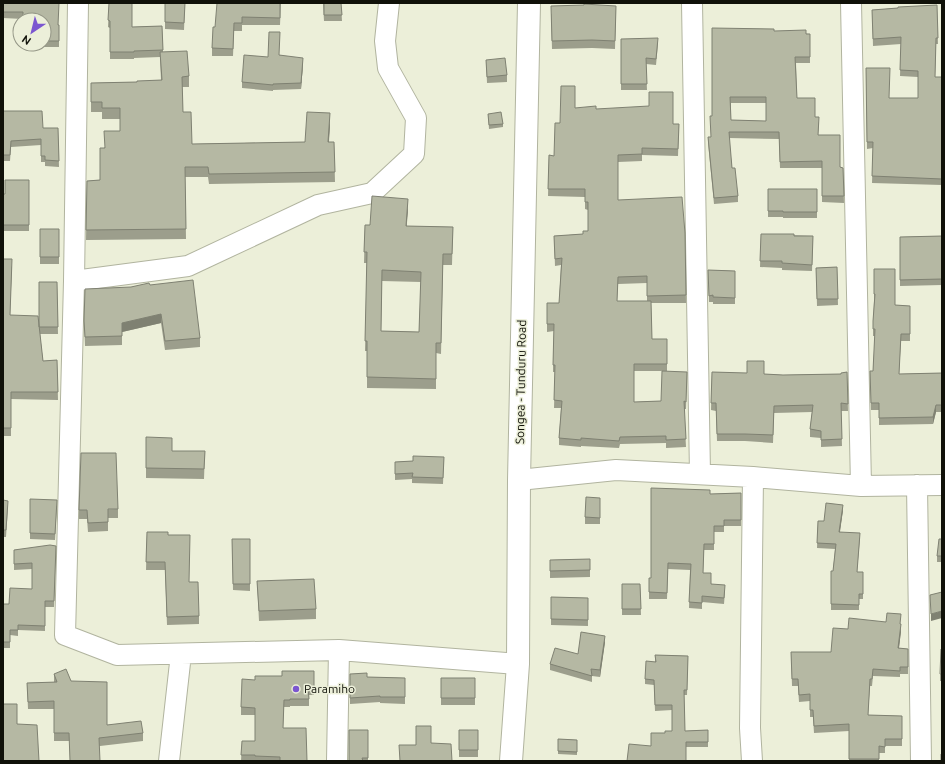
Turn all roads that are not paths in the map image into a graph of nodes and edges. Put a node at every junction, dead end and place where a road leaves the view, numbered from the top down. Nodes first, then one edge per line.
1 (78, 3) edge
2 (389, 3) edge
3 (529, 3) edge
4 (692, 3) edge
5 (850, 3) edge
6 (74, 281) junction
7 (700, 474) junction
8 (753, 477) junction
9 (519, 480) junction
10 (916, 485) junction
11 (942, 485) edge
12 (861, 486) junction
13 (338, 650) junction
14 (181, 654) junction
15 (518, 664) junction
16 (169, 761) edge
17 (337, 761) edge
18 (511, 761) edge
19 (752, 761) edge
20 (921, 761) edge

1 - 6 street
2 - 6 street
3 - 9 highway, Songea - Tunduru Road
4 - 7 street
5 - 12 street
6 - 14 street
7 - 8 street
7 - 9 street
8 - 12 street
8 - 19 street
9 - 15 highway, Songea - Tunduru Road
10 - 11 street
10 - 12 street
10 - 20 street
13 - 14 street
13 - 15 street
13 - 17 street
14 - 16 street
15 - 18 highway, Songea - Tunduru Road

